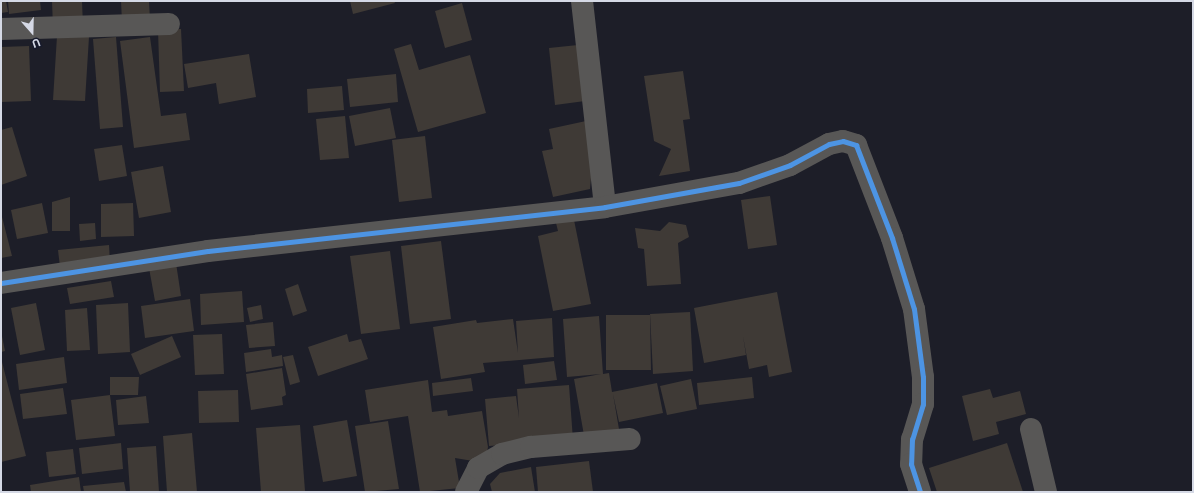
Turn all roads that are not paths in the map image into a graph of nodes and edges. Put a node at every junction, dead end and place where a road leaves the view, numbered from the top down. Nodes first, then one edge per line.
1 (582, 1) edge
2 (169, 24) dead end
3 (1, 29) edge
4 (605, 207) junction
5 (1, 283) edge
6 (1031, 429) dead end
7 (630, 439) dead end
8 (466, 492) edge
9 (920, 492) edge
10 (1046, 492) edge

1 - 4 street
2 - 3 street
4 - 5 street
4 - 9 street
6 - 10 street
7 - 8 street

